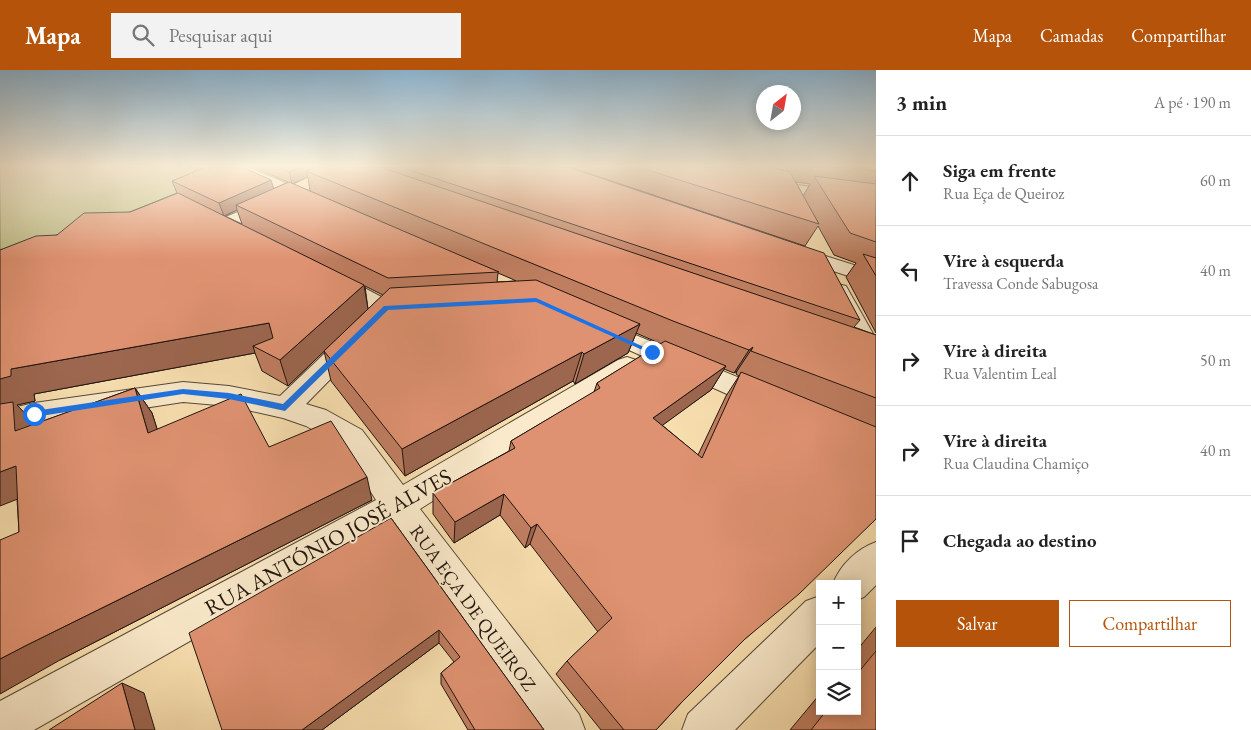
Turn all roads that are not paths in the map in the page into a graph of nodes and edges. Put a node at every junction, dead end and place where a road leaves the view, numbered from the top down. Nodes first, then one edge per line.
1 (278, 198) edge
2 (317, 198) edge
3 (791, 198) edge
4 (861, 198) edge
5 (876, 200) edge
6 (330, 208) edge
7 (796, 208) edge
8 (809, 235) edge
9 (249, 238) edge
10 (774, 245) edge
11 (823, 262) junction
12 (318, 273) edge
13 (876, 279) edge
14 (434, 305) edge
15 (386, 308) junction
16 (581, 320) edge
17 (843, 343) edge
18 (652, 352) junction
19 (874, 357) edge
20 (285, 408) junction
21 (786, 408) edge
22 (0, 422) edge
23 (398, 505) junction
24 (876, 559) edge
25 (855, 580) edge
26 (816, 619) edge
27 (0, 725) edge
28 (563, 730) edge
29 (704, 730) edge

1 - 9 street
2 - 6 street
3 - 7 street
4 - 5 street
8 - 11 street
10 - 11 street
11 - 13 street
11 - 19 street
12 - 15 street
14 - 15 street
15 - 20 street
16 - 18 street
17 - 19 street
18 - 21 street
18 - 23 street, RUA ANTÓNIO JOSÉ ALVES
20 - 22 street, RUA EÇA DE QUEIROZ
20 - 23 street, RUA EÇA DE QUEIROZ
23 - 27 street, RUA ANTÓNIO JOSÉ ALVES
23 - 28 street, RUA EÇA DE QUEIROZ
24 - 25 street
26 - 29 street

